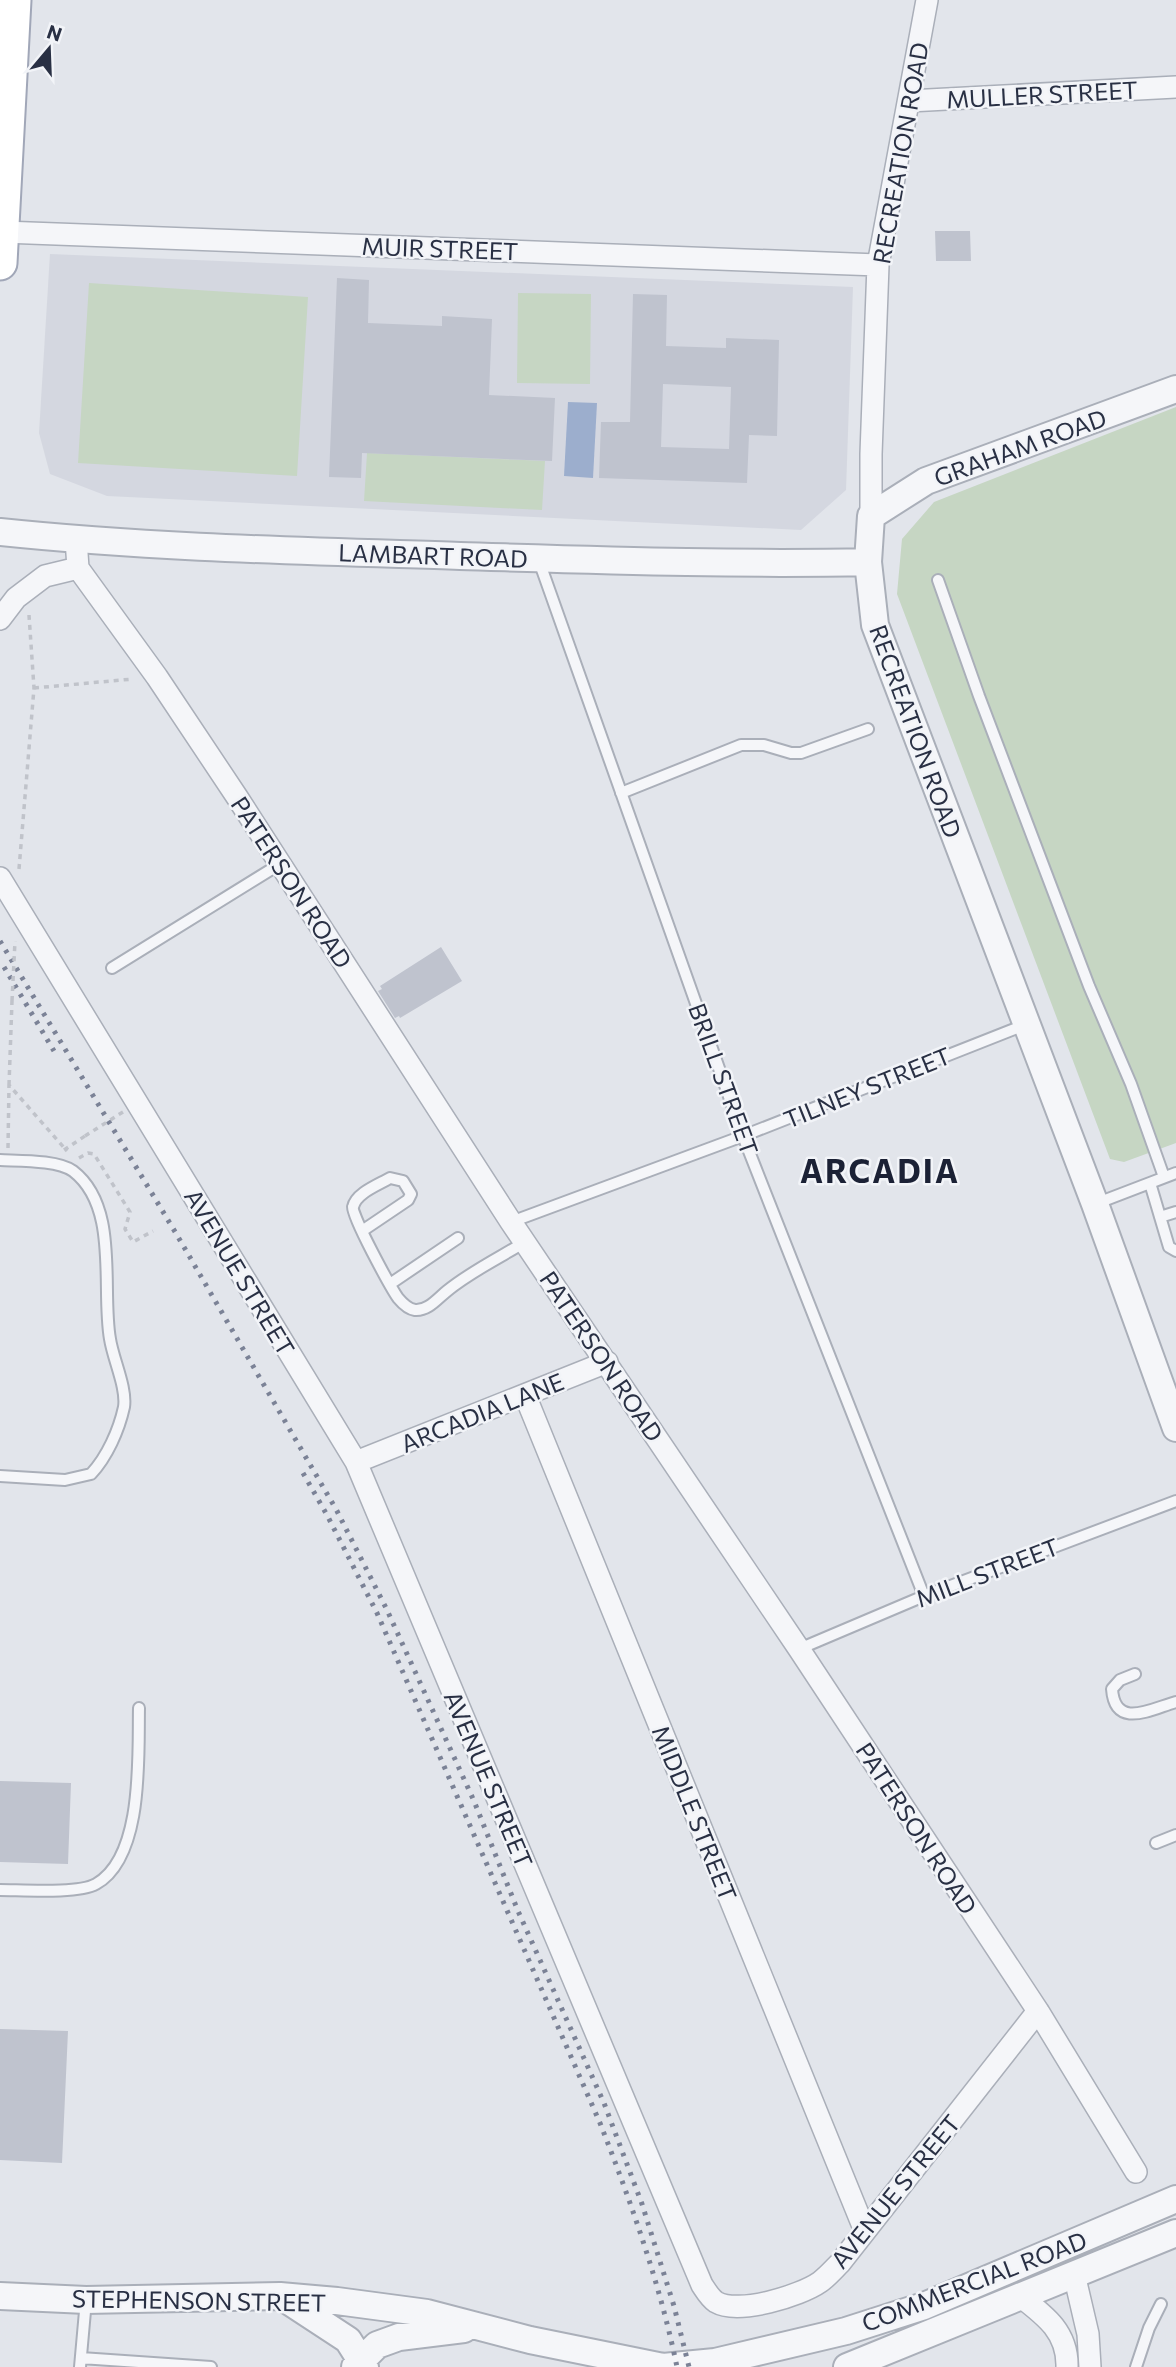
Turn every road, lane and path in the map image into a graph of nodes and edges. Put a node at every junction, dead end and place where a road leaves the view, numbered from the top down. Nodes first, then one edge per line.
1 (14, 0) edge
2 (927, 0) edge
3 (1176, 87) edge
4 (909, 101) junction
5 (3, 178) edge
6 (1, 247) edge
7 (878, 265) junction
8 (1176, 389) edge
9 (871, 516) junction
10 (0, 531) edge
11 (76, 539) junction
12 (538, 558) junction
13 (868, 562) junction
14 (78, 568) junction
15 (938, 580) dead end
16 (27, 589) junction
17 (0, 619) edge
18 (158, 677) junction
19 (34, 688) junction
20 (868, 729) dead end
21 (621, 793) junction
22 (281, 864) junction
23 (0, 878) edge
24 (16, 906) junction
25 (112, 968) dead end
26 (1027, 1024) junction
27 (9, 1085) junction
28 (126, 1110) dead end
29 (743, 1136) junction
30 (65, 1149) junction
31 (4, 1160) edge
32 (1176, 1173) edge
33 (1164, 1177) junction
34 (1150, 1183) junction
35 (1095, 1204) junction
36 (1176, 1212) edge
37 (1160, 1217) junction
38 (511, 1222) junction
39 (153, 1231) dead end
40 (362, 1231) junction
41 (458, 1238) dead end
42 (525, 1242) junction
43 (1176, 1251) edge
44 (390, 1284) junction
45 (607, 1362) junction
46 (525, 1395) junction
47 (1176, 1428) edge
48 (356, 1462) junction
49 (0, 1476) edge
50 (1176, 1501) edge
51 (924, 1595) junction
52 (799, 1649) junction
53 (1135, 1674) dead end
54 (1176, 1702) edge
55 (139, 1708) dead end
56 (1176, 1835) edge
57 (1156, 1843) dead end
58 (0, 1890) edge
59 (1038, 2011) junction
60 (1136, 2172) dead end
61 (1176, 2199) edge
62 (865, 2231) junction
63 (1176, 2233) edge
64 (1074, 2274) junction
65 (0, 2296) edge
66 (279, 2296) junction
67 (1021, 2297) junction
68 (86, 2300) junction
69 (1161, 2304) dead end
70 (480, 2328) junction
71 (81, 2363) edge
72 (361, 2364) edge
73 (211, 2367) edge
74 (847, 2367) edge
75 (1067, 2367) edge
76 (1090, 2367) edge
77 (1136, 2367) edge

1 - 5 main road
2 - 4 street, RECREATION ROAD
3 - 4 street, MULLER STREET
4 - 7 street, RECREATION ROAD
5 - 6 main road
6 - 7 street, MUIR STREET
7 - 9 street, RECREATION ROAD
8 - 9 street, GRAHAM ROAD
9 - 13 street, RECREATION ROAD
10 - 11 street, LAMBART ROAD
11 - 12 street, LAMBART ROAD
11 - 14 street
12 - 13 street, LAMBART ROAD
12 - 21 lane, BRILL STREET
13 - 26 street, RECREATION ROAD
14 - 16 street
14 - 18 street, PATERSON ROAD
15 - 33 lane
16 - 17 street
16 - 19 path
18 - 19 path
18 - 22 street, PATERSON ROAD
19 - 24 path
20 - 21 lane
21 - 29 lane, BRILL STREET
22 - 25 lane
22 - 38 street, PATERSON ROAD
23 - 24 street, AVENUE STREET
24 - 27 path, bridge
24 - 48 street, AVENUE STREET
26 - 29 lane, TILNEY STREET
26 - 35 street, RECREATION ROAD
27 - 30 path
27 - 31 path
28 - 30 path, bridge
29 - 38 lane, TILNEY STREET
29 - 51 lane, BRILL STREET
30 - 39 path
31 - 49 lane
32 - 33 lane
33 - 34 lane
34 - 35 lane
34 - 37 lane
35 - 47 street, RECREATION ROAD
36 - 37 lane
37 - 43 lane
38 - 42 street, PATERSON ROAD
40 - 40 lane
40 - 44 lane
41 - 44 lane
42 - 44 lane
42 - 45 street, PATERSON ROAD
45 - 46 street, ARCADIA LANE
45 - 52 street, PATERSON ROAD
46 - 48 street, ARCADIA LANE
46 - 62 street, MIDDLE STREET
48 - 62 street, AVENUE STREET
50 - 51 lane, MILL STREET
51 - 52 lane, MILL STREET
52 - 59 street, PATERSON ROAD
53 - 54 lane
55 - 58 lane
56 - 57 lane
59 - 60 street, PATERSON ROAD
59 - 62 street, AVENUE STREET
61 - 70 street, COMMERCIAL ROAD
63 - 64 street, COMMERCIAL ROAD
64 - 67 street, COMMERCIAL ROAD
64 - 76 street
65 - 68 street, STEPHENSON STREET
66 - 68 street, STEPHENSON STREET
66 - 70 street, STEPHENSON STREET
66 - 72 street
67 - 74 street, COMMERCIAL ROAD
67 - 75 street
68 - 71 lane
69 - 77 lane
70 - 72 street
71 - 73 lane

